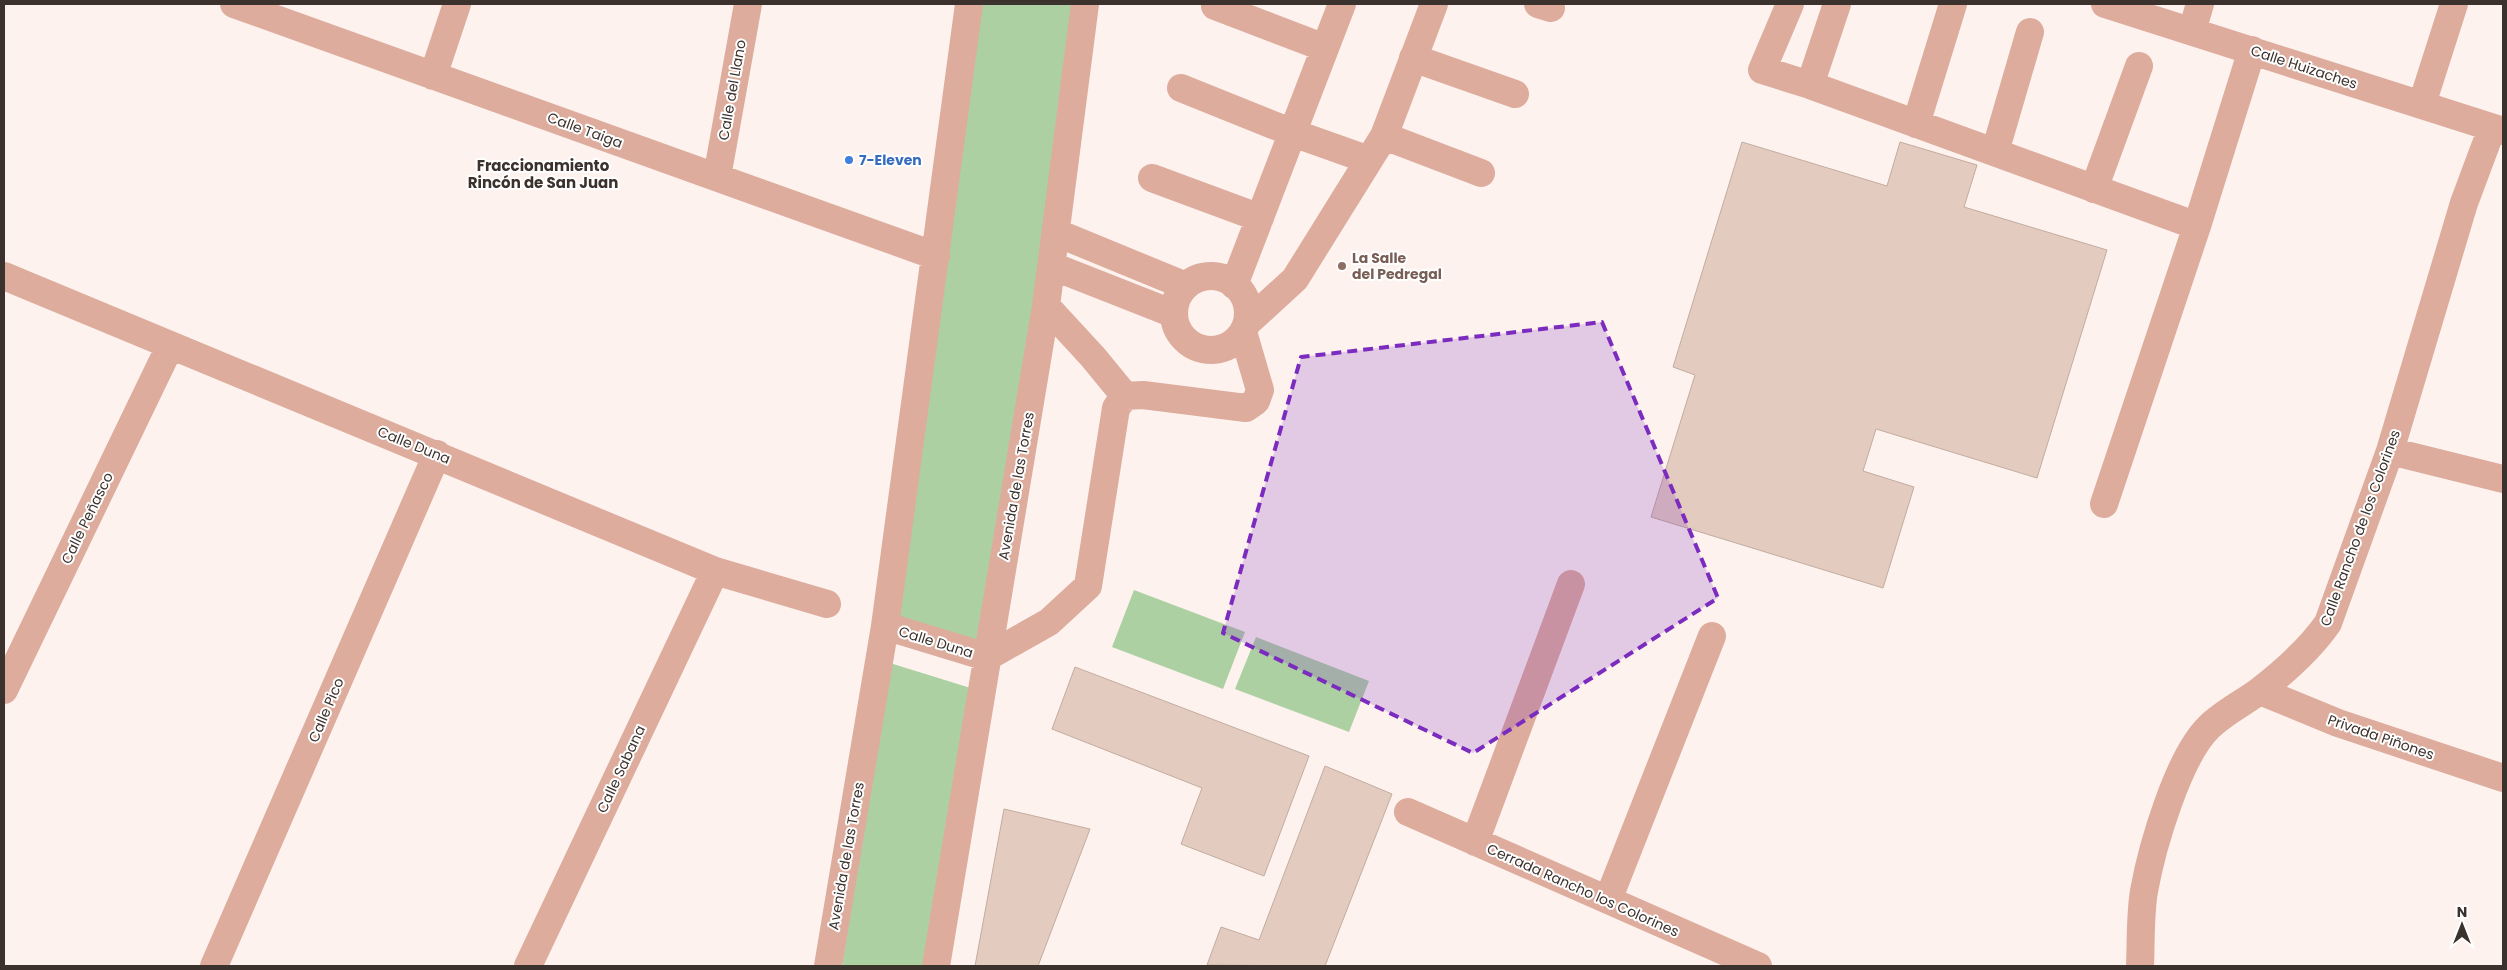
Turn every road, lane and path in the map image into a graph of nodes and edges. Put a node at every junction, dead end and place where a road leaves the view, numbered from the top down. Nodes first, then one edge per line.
1 (234, 4) edge
2 (457, 4) edge
3 (748, 4) edge
4 (969, 4) edge
5 (1085, 4) edge
6 (1342, 4) edge
7 (1434, 4) edge
8 (1790, 4) edge
9 (1837, 4) edge
10 (1953, 4) edge
11 (2105, 4) edge
12 (2200, 4) edge
13 (2454, 4) edge
14 (1215, 6) dead end
15 (2192, 31) junction
16 (2030, 32) dead end
17 (1325, 48) junction
18 (2252, 50) junction
19 (1413, 58) junction
20 (2139, 66) dead end
21 (433, 76) junction
22 (1810, 85) junction
23 (1181, 88) dead end
24 (1515, 94) dead end
25 (2422, 104) junction
26 (1916, 124) junction
27 (2498, 130) edge
28 (1293, 133) junction
29 (1384, 136) junction
30 (1995, 152) junction
31 (1369, 160) junction
32 (1481, 173) dead end
33 (717, 177) junction
34 (1152, 178) dead end
35 (2094, 189) junction
36 (1260, 218) junction
37 (2196, 226) junction
38 (1057, 233) junction
39 (936, 256) junction
40 (1052, 266) junction
41 (4, 276) edge
42 (1234, 285) junction
43 (1186, 286) junction
44 (1046, 306) junction
45 (1174, 314) junction
46 (1245, 327) junction
47 (170, 346) junction
48 (1125, 396) junction
49 (2390, 451) junction
50 (437, 454) junction
51 (2503, 479) edge
52 (2104, 504) dead end
53 (715, 571) junction
54 (1571, 584) dead end
55 (827, 604) dead end
56 (885, 626) junction
57 (1712, 636) dead end
58 (987, 657) junction
59 (4, 690) edge
60 (2260, 691) junction
61 (2503, 778) edge
62 (1408, 812) dead end
63 (1474, 842) junction
64 (1608, 900) junction
65 (1743, 963) edge
66 (214, 966) edge
67 (528, 966) edge
68 (828, 966) edge
69 (936, 966) edge
70 (2140, 966) edge

1 - 21 street, Calle Taiga
2 - 21 street
3 - 33 street, Calle del Llano
4 - 39 street, Avenida de las Torres
5 - 38 street, Avenida de las Torres
6 - 17 street
7 - 19 street
8 - 22 street
9 - 22 street
10 - 26 street
11 - 15 street, Calle Huizaches
12 - 15 street
13 - 25 street
14 - 17 street
15 - 18 street, Calle Huizaches
16 - 30 street
17 - 28 street
18 - 25 street, Calle Huizaches
18 - 37 street
19 - 24 street
19 - 29 street
20 - 35 street
21 - 33 street, Calle Taiga
22 - 26 street
23 - 28 street
25 - 27 street, Calle Huizaches
26 - 30 street
27 - 49 street, Calle Rancho de los Colorines
28 - 31 street
28 - 36 street
29 - 31 street
29 - 32 street
30 - 35 street
31 - 46 street
33 - 39 street, Calle Taiga
34 - 36 street
35 - 37 street
36 - 42 street
37 - 52 street
38 - 40 street, Avenida de las Torres
38 - 43 street
39 - 56 street, Avenida de las Torres
40 - 44 street, Avenida de las Torres
40 - 45 street
41 - 47 street, Calle Duna
42 - 43 street
42 - 46 street
43 - 45 street
44 - 48 street
44 - 58 street, Avenida de las Torres
45 - 46 street
46 - 48 street
47 - 50 street, Calle Duna
47 - 59 street, Calle Peñasco
48 - 58 street
49 - 51 street
49 - 60 street, Calle Rancho de los Colorines
50 - 53 street, Calle Duna
50 - 66 street, Calle Pico
53 - 55 street, Calle Duna
53 - 67 street, Calle Sabana
54 - 63 street
56 - 58 street, Calle Duna
56 - 68 street, Avenida de las Torres
57 - 64 street
58 - 69 street, Avenida de las Torres
60 - 61 street, Privada Piñones
60 - 70 street, Calle Rancho de los Colorines
62 - 63 street, Cerrada Rancho los Colorines
63 - 64 street, Cerrada Rancho los Colorines
64 - 65 street, Cerrada Rancho los Colorines

